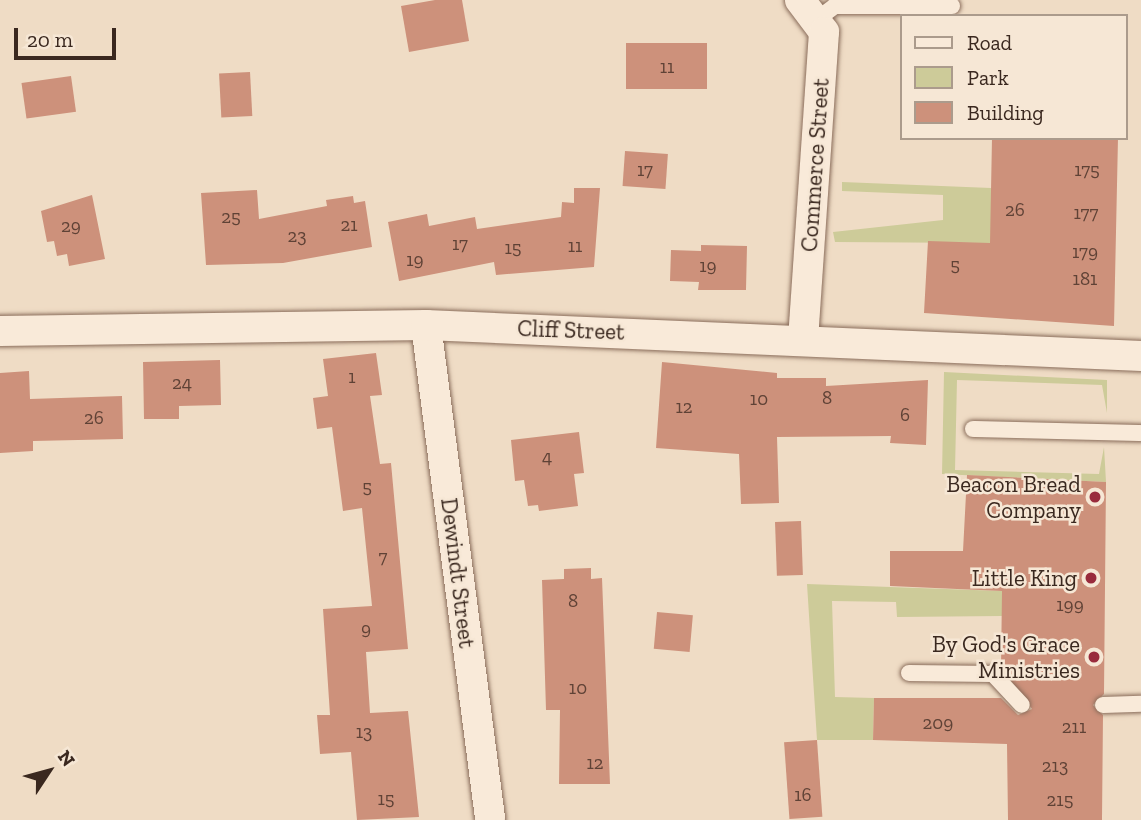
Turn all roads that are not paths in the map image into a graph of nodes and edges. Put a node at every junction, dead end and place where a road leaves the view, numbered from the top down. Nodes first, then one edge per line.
1 (952, 6) dead end
2 (807, 10) edge
3 (426, 325) junction
4 (0, 331) edge
5 (803, 339) junction
6 (1141, 356) edge
7 (973, 429) dead end
8 (1141, 433) edge
9 (909, 673) dead end
10 (1141, 704) edge
11 (1022, 705) dead end
12 (1103, 705) dead end
13 (490, 820) edge

1 - 2 lane
2 - 5 street, Commerce Street
3 - 4 street, Cliff Street
3 - 5 street, Cliff Street
3 - 13 street, Dewindt Street
5 - 6 street, Cliff Street
7 - 8 lane
9 - 11 lane
10 - 12 lane

